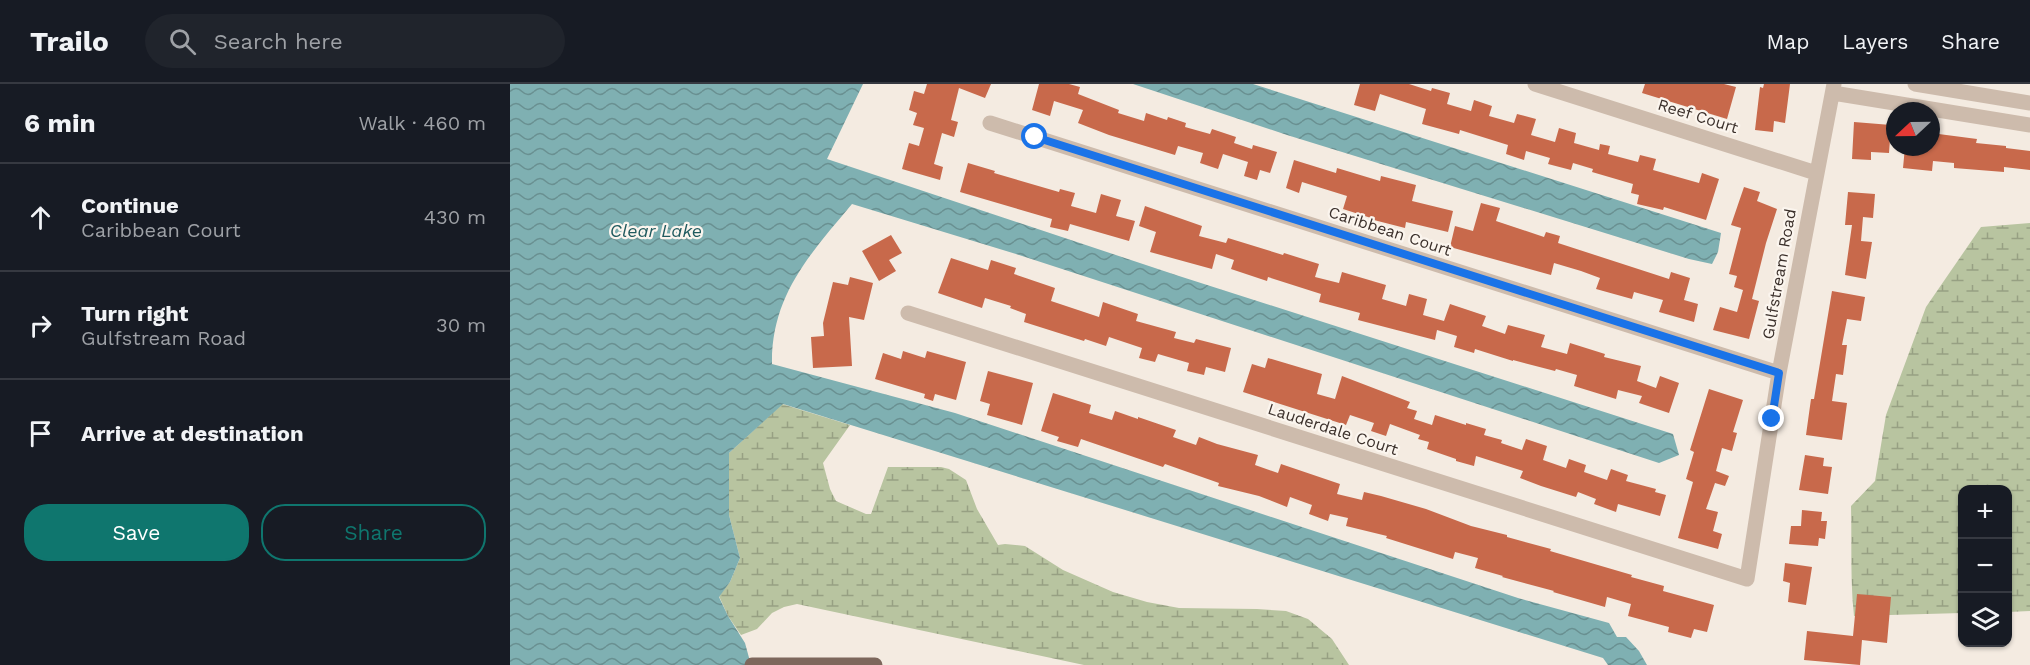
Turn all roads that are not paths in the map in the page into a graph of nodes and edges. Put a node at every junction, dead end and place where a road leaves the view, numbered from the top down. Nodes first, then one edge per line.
1 (1535, 84) edge
2 (1915, 84) edge
3 (1833, 88) edge
4 (2030, 103) edge
5 (990, 123) dead end
6 (2030, 125) edge
7 (1816, 172) junction
8 (908, 313) dead end
9 (1779, 373) junction
10 (1747, 579) joint
11 (781, 664) edge
12 (752, 665) edge
13 (875, 665) edge

1 - 7 street, Reef Court
2 - 4 street
3 - 6 street
3 - 7 street, Gulfstream Road
5 - 9 street, Caribbean Court
7 - 9 street, Gulfstream Road
8 - 10 street, Lauderdale Court
9 - 10 street, Gulfstream Road
11 - 12 main road
11 - 13 main road

